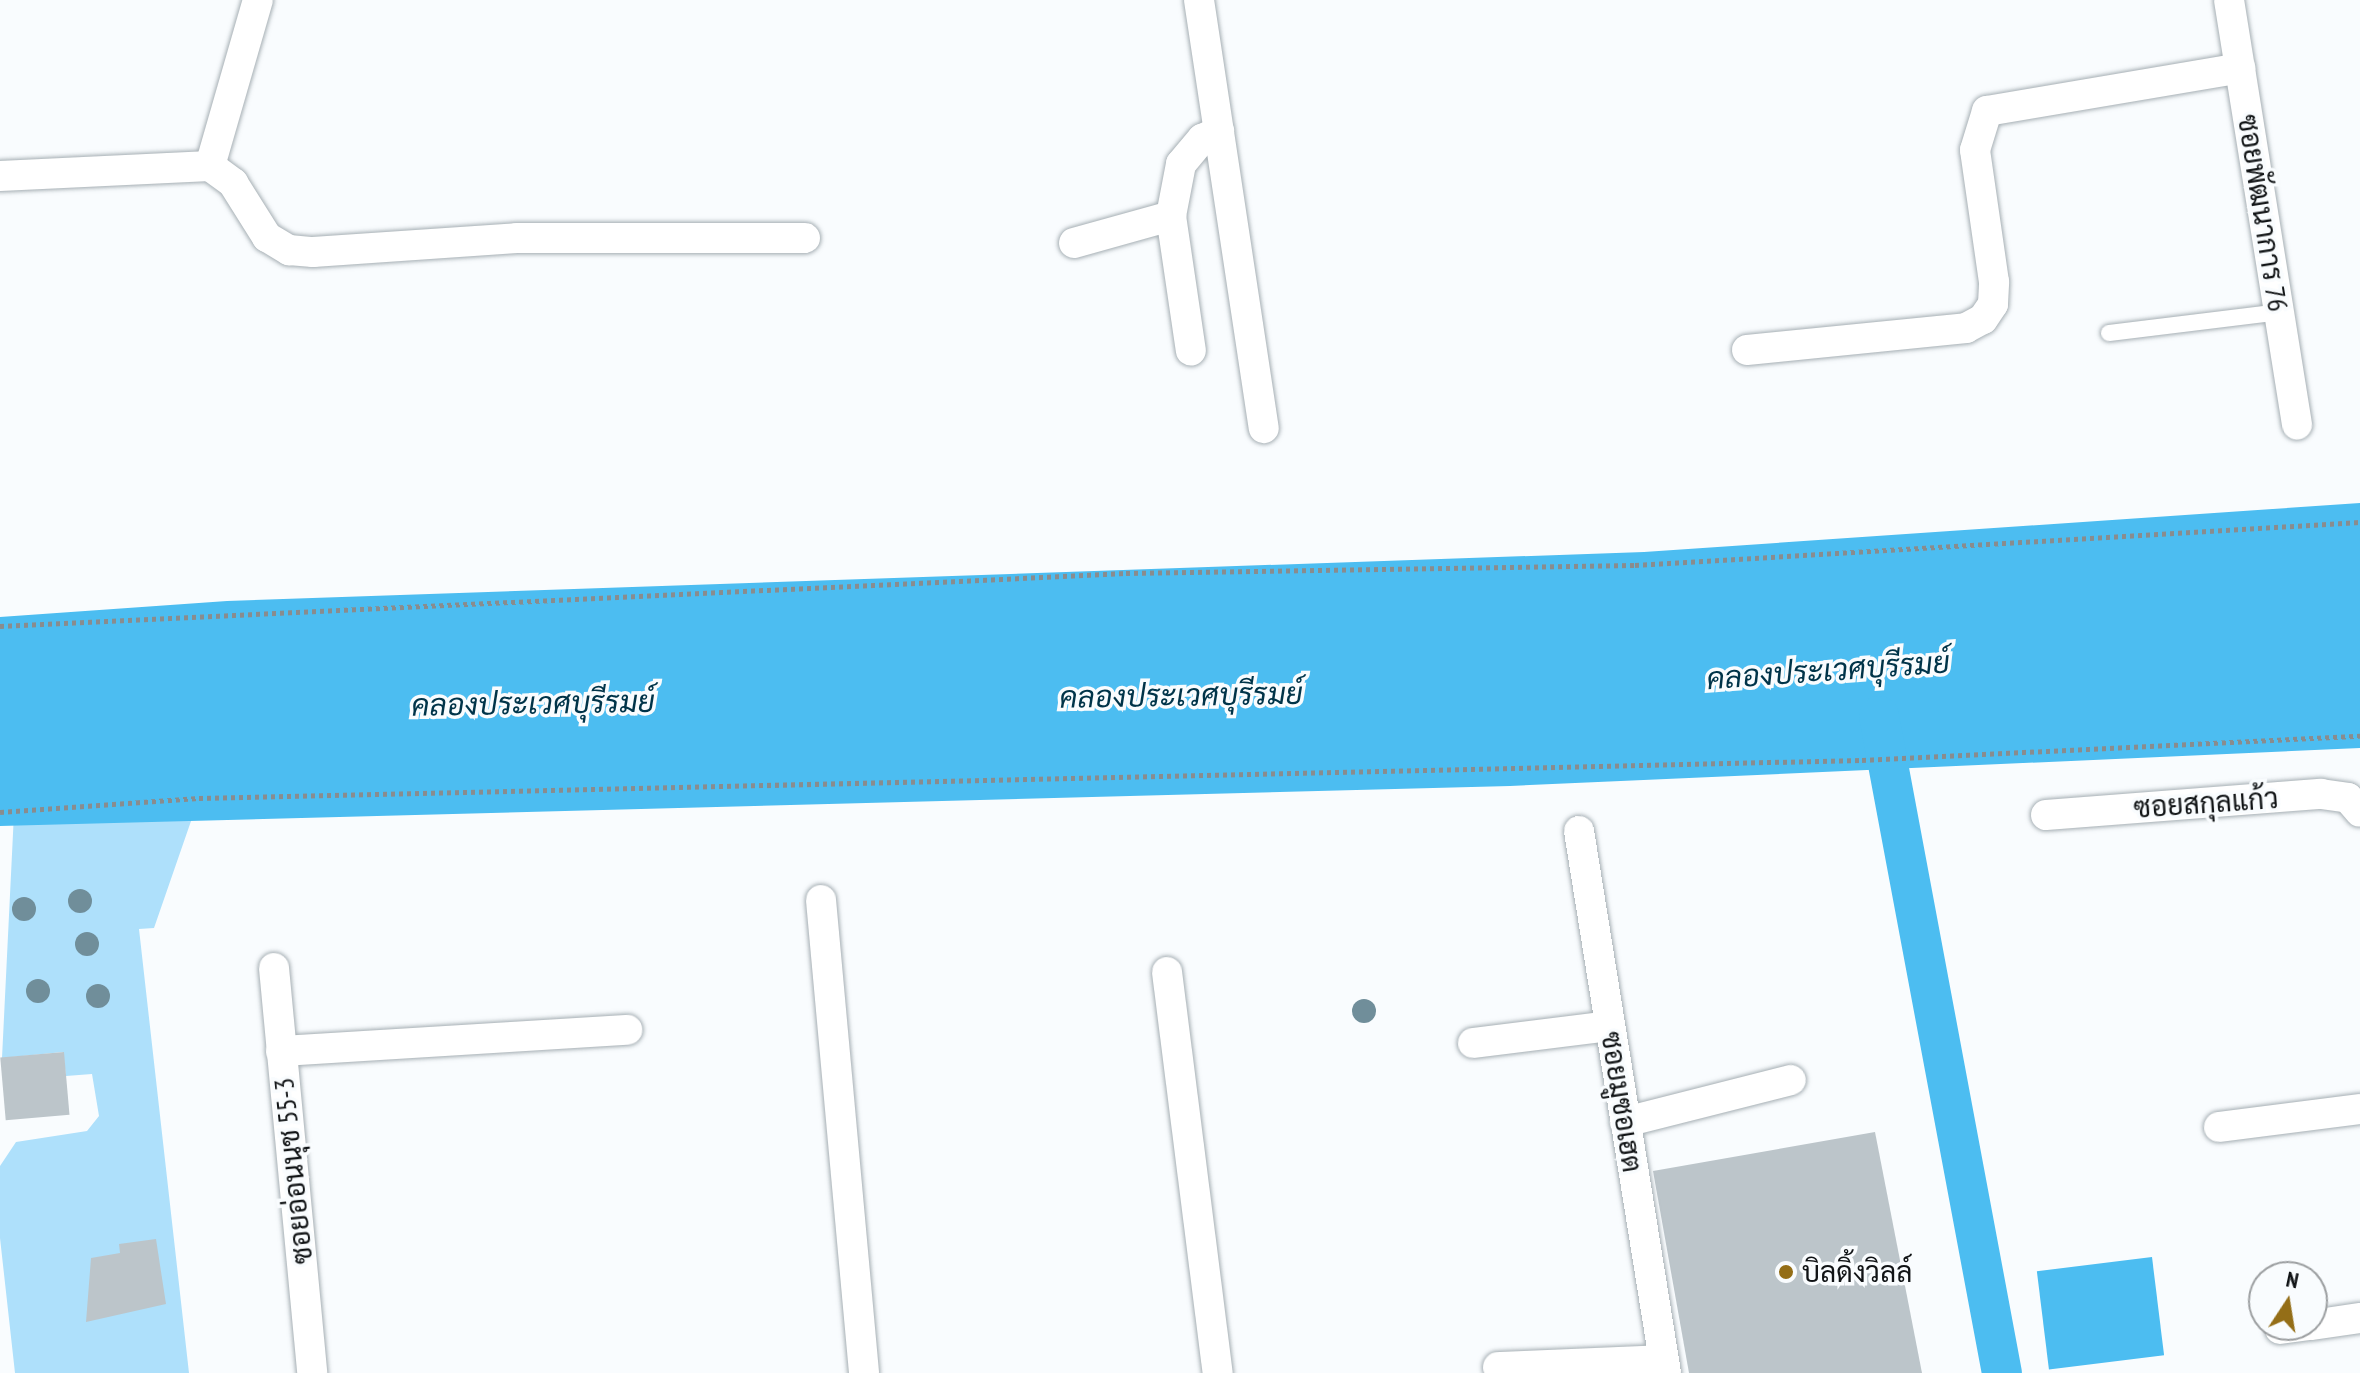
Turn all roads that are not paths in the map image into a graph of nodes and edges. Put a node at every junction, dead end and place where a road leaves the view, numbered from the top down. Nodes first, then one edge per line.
1 (258, 0) edge
2 (1199, 0) edge
3 (2229, 0) edge
4 (2240, 68) junction
5 (1219, 131) junction
6 (210, 166) junction
7 (0, 176) edge
8 (1171, 216) junction
9 (805, 238) dead end
10 (1074, 243) dead end
11 (2279, 312) junction
12 (2109, 333) dead end
13 (1747, 350) dead end
14 (1191, 351) dead end
15 (2297, 425) dead end
16 (1264, 428) dead end
17 (2360, 812) edge
18 (2046, 815) dead end
19 (1579, 831) dead end
20 (821, 900) dead end
21 (274, 968) dead end
22 (1167, 972) dead end
23 (1610, 1026) junction
24 (627, 1030) dead end
25 (1473, 1043) dead end
26 (281, 1051) junction
27 (1791, 1080) dead end
28 (2360, 1109) edge
29 (1625, 1122) junction
30 (2219, 1127) dead end
31 (2360, 1318) edge
32 (2328, 1323) edge
33 (1665, 1366) edge
34 (1498, 1367) dead end
35 (312, 1373) edge
36 (864, 1373) edge
37 (1218, 1373) edge

1 - 6 street
2 - 5 street
3 - 4 street, ซอยพัฒนาการ 76
4 - 11 street, ซอยพัฒนาการ 76
4 - 13 street
5 - 8 street
5 - 16 street
6 - 7 street
6 - 9 street
8 - 10 street
8 - 14 street
11 - 12 lane
11 - 15 street, ซอยพัฒนาการ 76
17 - 18 street, ซอยสกุลแก้ว
19 - 23 street, ซอยมูซอเฮต
20 - 36 street
21 - 26 street, ซอยอ่อนนุช 55-3
22 - 37 street
23 - 25 street
23 - 29 street, ซอยมูซอเฮต
24 - 26 street
26 - 35 street, ซอยอ่อนนุช 55-3
27 - 29 street
28 - 30 street
29 - 33 street, ซอยมูซอเฮต
31 - 32 street
33 - 34 street

